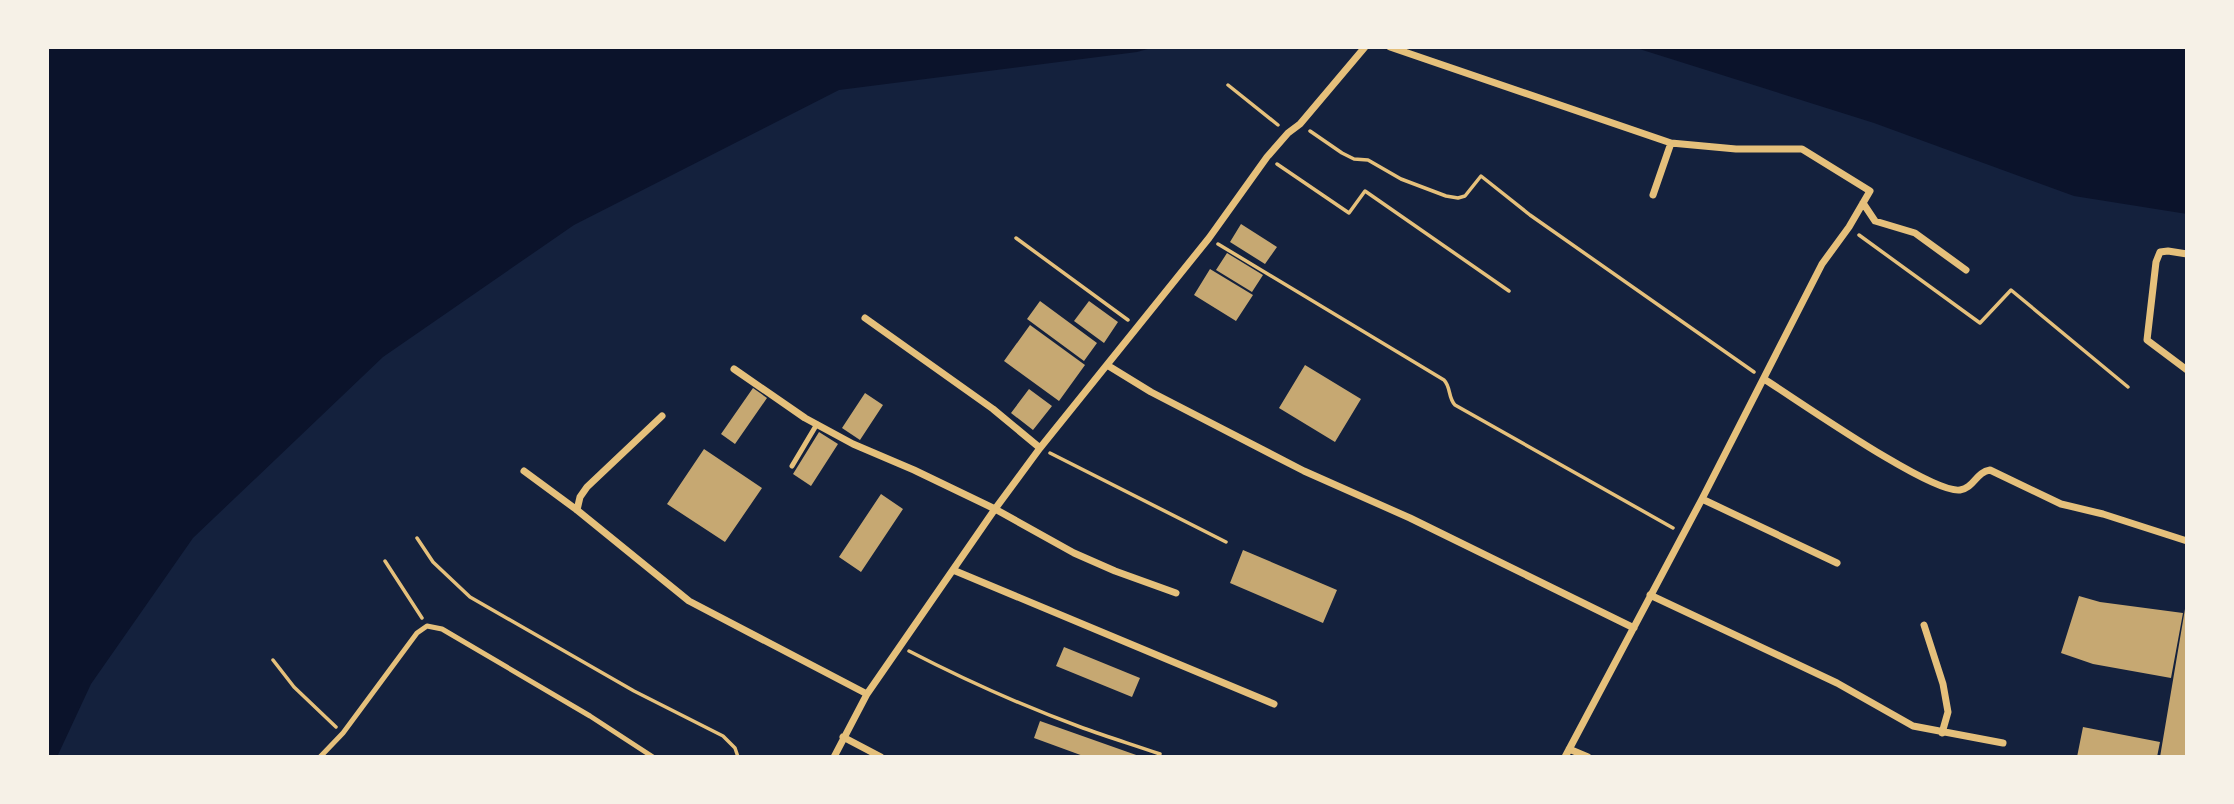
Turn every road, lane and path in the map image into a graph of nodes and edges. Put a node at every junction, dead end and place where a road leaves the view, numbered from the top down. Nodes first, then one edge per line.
1 (1365, 47) edge
2 (1391, 47) edge
3 (1228, 85) dead end
4 (1300, 124) junction
5 (1288, 133) junction
6 (1671, 143) junction
7 (1267, 157) junction
8 (1653, 195) dead end
9 (1863, 204) junction
10 (1849, 227) junction
11 (1209, 238) junction
12 (1016, 239) dead end
13 (2187, 254) edge
14 (1966, 270) dead end
15 (1509, 291) dead end
16 (865, 318) dead end
17 (1138, 328) junction
18 (1107, 365) junction
19 (734, 369) dead end
20 (2187, 370) edge
21 (1764, 379) junction
22 (2128, 387) dead end
23 (663, 416) dead end
24 (817, 424) junction
25 (1040, 448) junction
26 (792, 466) dead end
27 (524, 471) dead end
28 (1702, 499) junction
29 (995, 509) junction
30 (577, 510) junction
31 (1684, 534) junction
32 (417, 538) dead end
33 (2187, 541) edge
34 (1226, 542) dead end
35 (385, 561) dead end
36 (1838, 562) dead end
37 (953, 570) junction
38 (1176, 593) dead end
39 (1650, 595) junction
40 (1924, 625) dead end
41 (427, 626) junction
42 (1634, 628) junction
43 (900, 646) junction
44 (273, 660) dead end
45 (867, 694) junction
46 (1274, 704) dead end
47 (342, 733) junction
48 (1942, 733) junction
49 (843, 737) junction
50 (2003, 743) dead end
51 (1569, 749) junction
52 (1160, 754) dead end
53 (320, 757) edge
54 (653, 757) edge
55 (738, 757) edge
56 (834, 757) edge
57 (881, 757) edge
58 (1565, 757) edge
59 (1588, 757) edge

1 - 4 street
2 - 6 street
3 - 5 path
4 - 5 street
4 - 21 path
5 - 7 street
6 - 8 street
6 - 9 street
7 - 11 street
7 - 15 path
9 - 10 street
9 - 14 street
10 - 21 street
10 - 22 path
11 - 17 street
11 - 31 path
12 - 17 path
13 - 20 street
16 - 25 street
17 - 18 street
18 - 25 street
18 - 42 street
19 - 24 street
21 - 28 street
21 - 33 street
23 - 30 street
24 - 26 lane
24 - 29 street
25 - 29 street
25 - 34 path
27 - 30 street
28 - 31 street
28 - 36 street
29 - 37 street
29 - 38 street
30 - 45 street
31 - 39 street
32 - 55 path
35 - 41 path
37 - 43 street
37 - 46 street
39 - 42 street
39 - 48 street
40 - 48 street
41 - 47 lane
41 - 54 lane
42 - 51 street
43 - 45 street
43 - 52 path
44 - 47 path
45 - 49 street
47 - 53 lane
48 - 50 street
49 - 56 street
49 - 57 street
51 - 58 street
51 - 59 street

